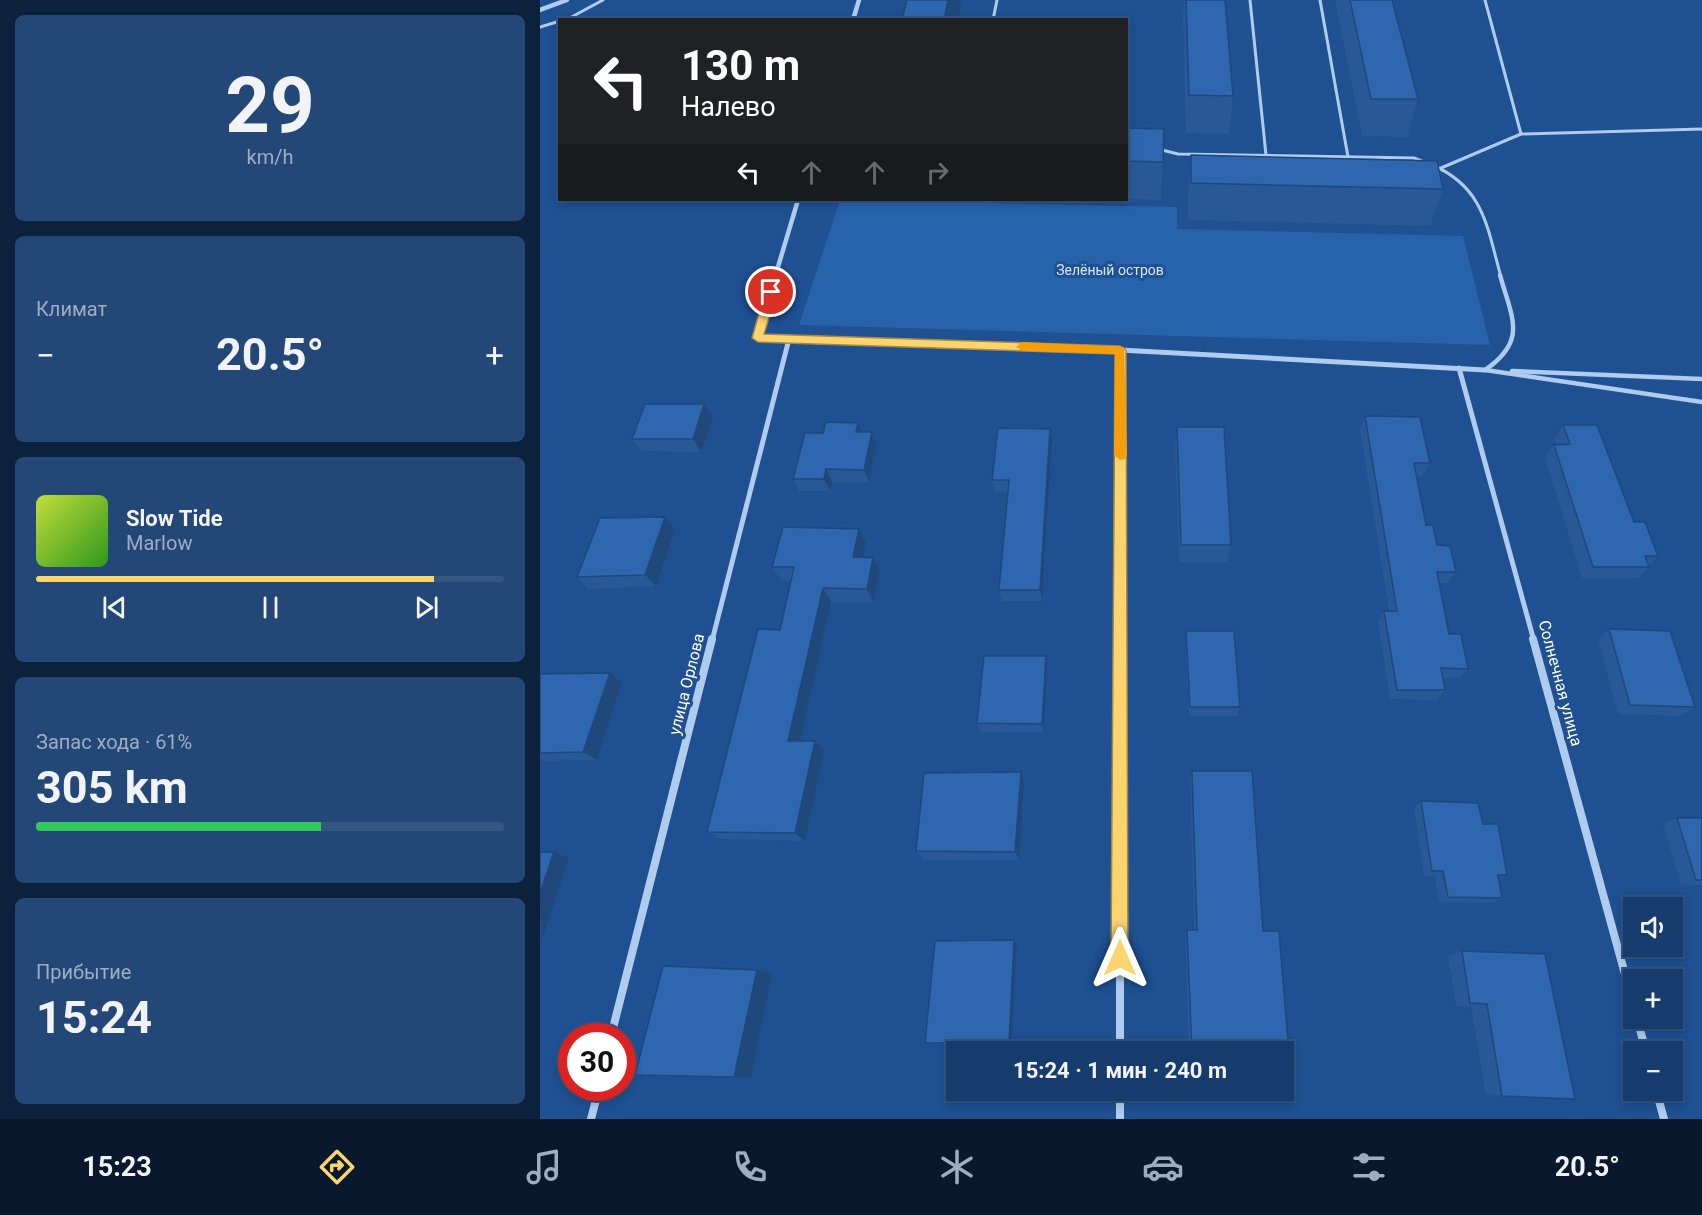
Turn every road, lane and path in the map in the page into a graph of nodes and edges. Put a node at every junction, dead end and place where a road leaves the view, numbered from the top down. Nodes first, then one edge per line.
1 (567, 0) edge
2 (603, 0) edge
3 (859, 0) edge
4 (997, 0) edge
5 (1250, 0) edge
6 (1320, 0) edge
7 (1485, 0) edge
8 (540, 10) edge
9 (570, 18) edge
10 (854, 18) edge
11 (993, 18) edge
12 (558, 22) edge
13 (540, 27) edge
14 (1702, 129) edge
15 (1521, 134) junction
16 (1147, 147) edge
17 (1266, 155) junction
18 (1348, 157) junction
19 (1441, 168) junction
20 (798, 201) edge
21 (789, 339) junction
22 (1120, 350) junction
23 (1459, 368) junction
24 (1485, 370) junction
25 (1702, 379) edge
26 (1702, 402) edge
27 (1624, 969) edge
28 (615, 1023) edge
29 (1120, 1041) edge
30 (595, 1101) edge
31 (1120, 1101) edge
32 (1659, 1101) edge
33 (591, 1119) edge
34 (1120, 1119) edge
35 (1664, 1119) edge

1 - 8 street
2 - 9 lane
3 - 10 street
4 - 11 lane
5 - 17 lane
6 - 18 lane
7 - 15 lane
12 - 13 lane
14 - 15 lane
15 - 19 lane
16 - 17 lane
17 - 18 lane
18 - 19 lane
19 - 24 lane
20 - 21 street
21 - 22 street
21 - 28 street, улица Орлова
22 - 23 street
22 - 29 street
23 - 24 street
23 - 27 street, Солнечная улица
24 - 25 lane
24 - 26 lane
30 - 33 street
31 - 34 street
32 - 35 street

